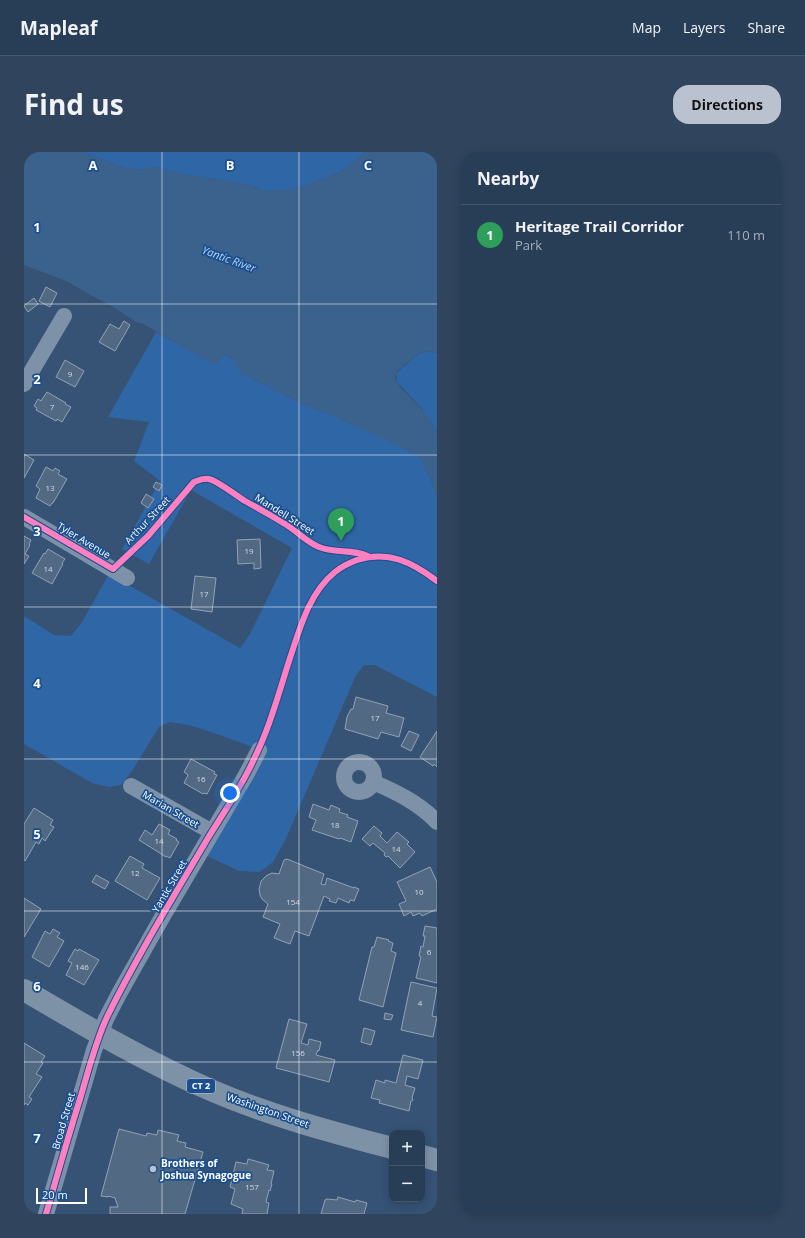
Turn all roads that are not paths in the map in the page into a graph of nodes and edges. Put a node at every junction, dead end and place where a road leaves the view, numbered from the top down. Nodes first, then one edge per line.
1 (64, 316) dead end
2 (24, 384) edge
3 (24, 516) edge
4 (127, 578) dead end
5 (259, 750) dead end
6 (373, 782) dead end
7 (131, 786) dead end
8 (437, 822) edge
9 (212, 832) junction
10 (24, 990) edge
11 (100, 1034) junction
12 (389, 1147) edge
13 (46, 1214) edge

1 - 2 street
3 - 4 street, Tyler Avenue
5 - 9 street, Yantic Street
6 - 8 street
7 - 9 street, Marian Street
9 - 11 street, Yantic Street
10 - 11 highway, Washington Street / CT 2
11 - 12 highway, Washington Street / CT 2
11 - 13 street, Broad Street

